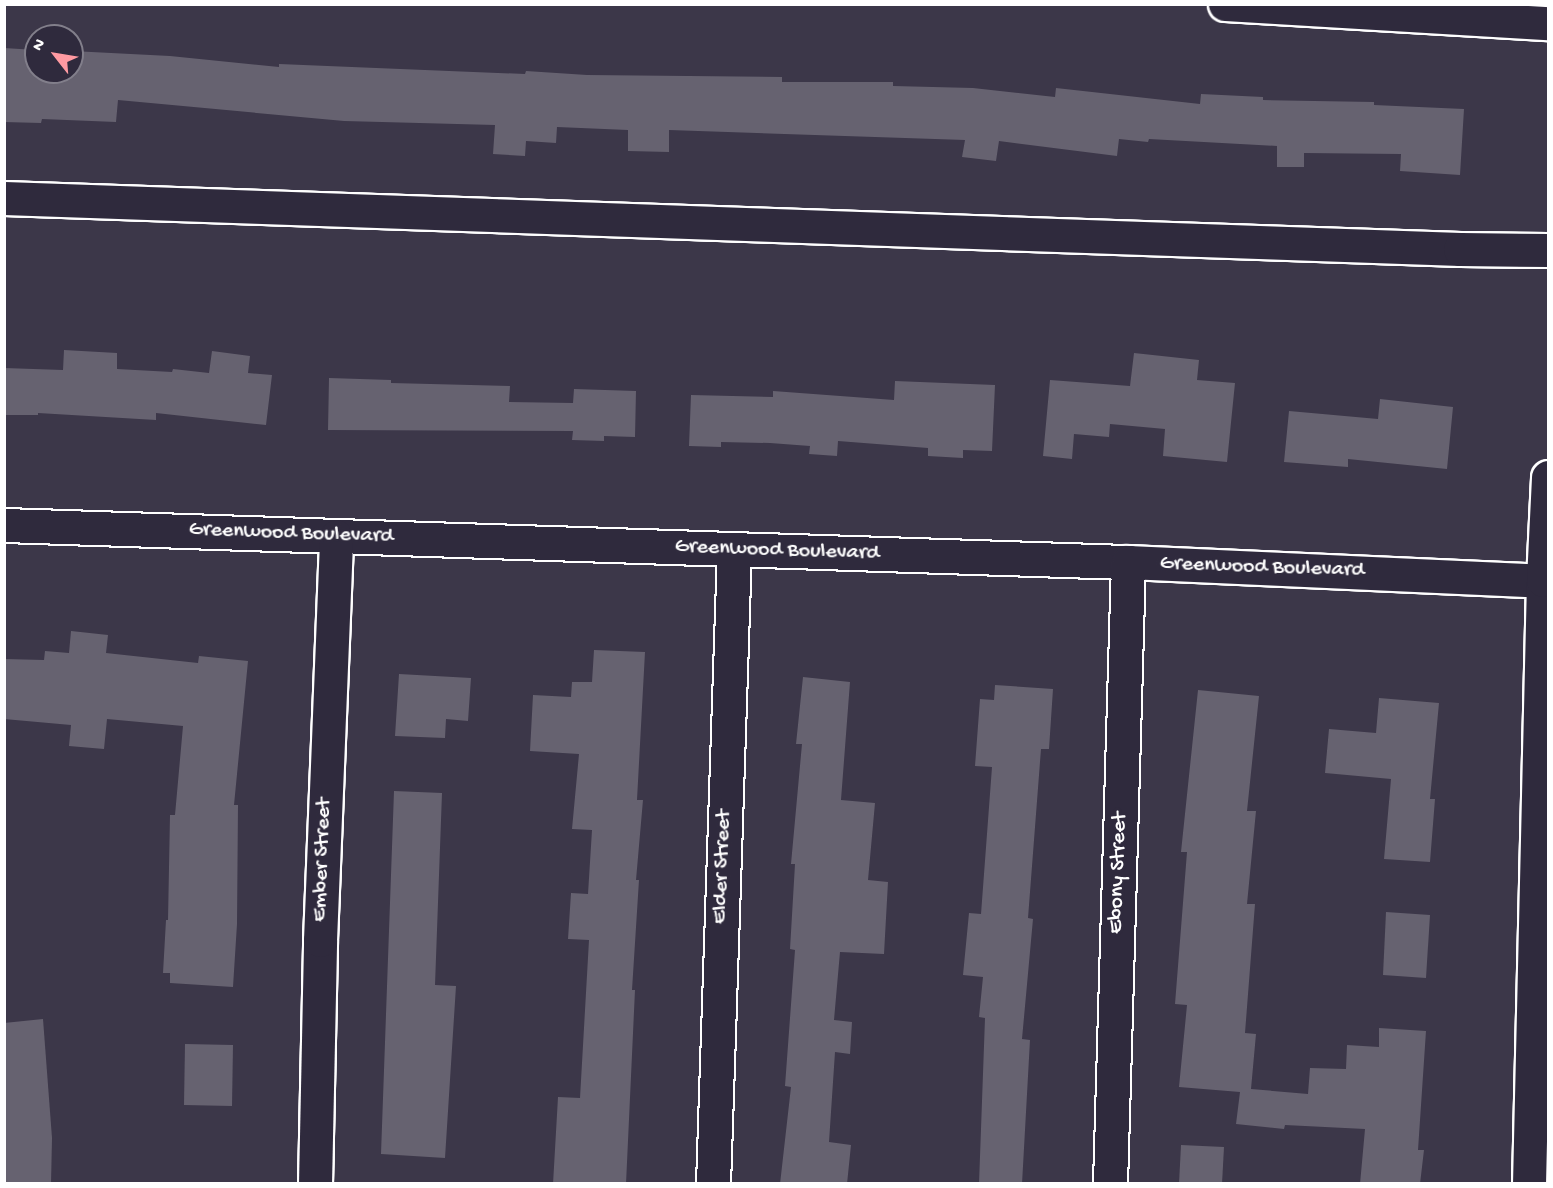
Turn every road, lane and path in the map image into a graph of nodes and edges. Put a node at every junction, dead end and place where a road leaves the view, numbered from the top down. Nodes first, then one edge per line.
1 (1225, 4) edge
2 (1548, 23) edge
3 (4, 198) edge
4 (1548, 250) edge
5 (1548, 477) edge
6 (4, 525) edge
7 (336, 536) junction
8 (734, 550) junction
9 (1128, 562) junction
10 (1546, 580) edge
11 (315, 1184) edge
12 (713, 1184) edge
13 (1110, 1184) edge
14 (1529, 1184) edge

1 - 2 street
3 - 4 street
5 - 10 street
6 - 7 street, Greenwood Boulevard
7 - 8 street, Greenwood Boulevard
7 - 11 street, Ember Street
8 - 9 street, Greenwood Boulevard
8 - 12 street, Elder Street
9 - 10 street, Greenwood Boulevard
9 - 13 street, Ebony Street
10 - 14 street

